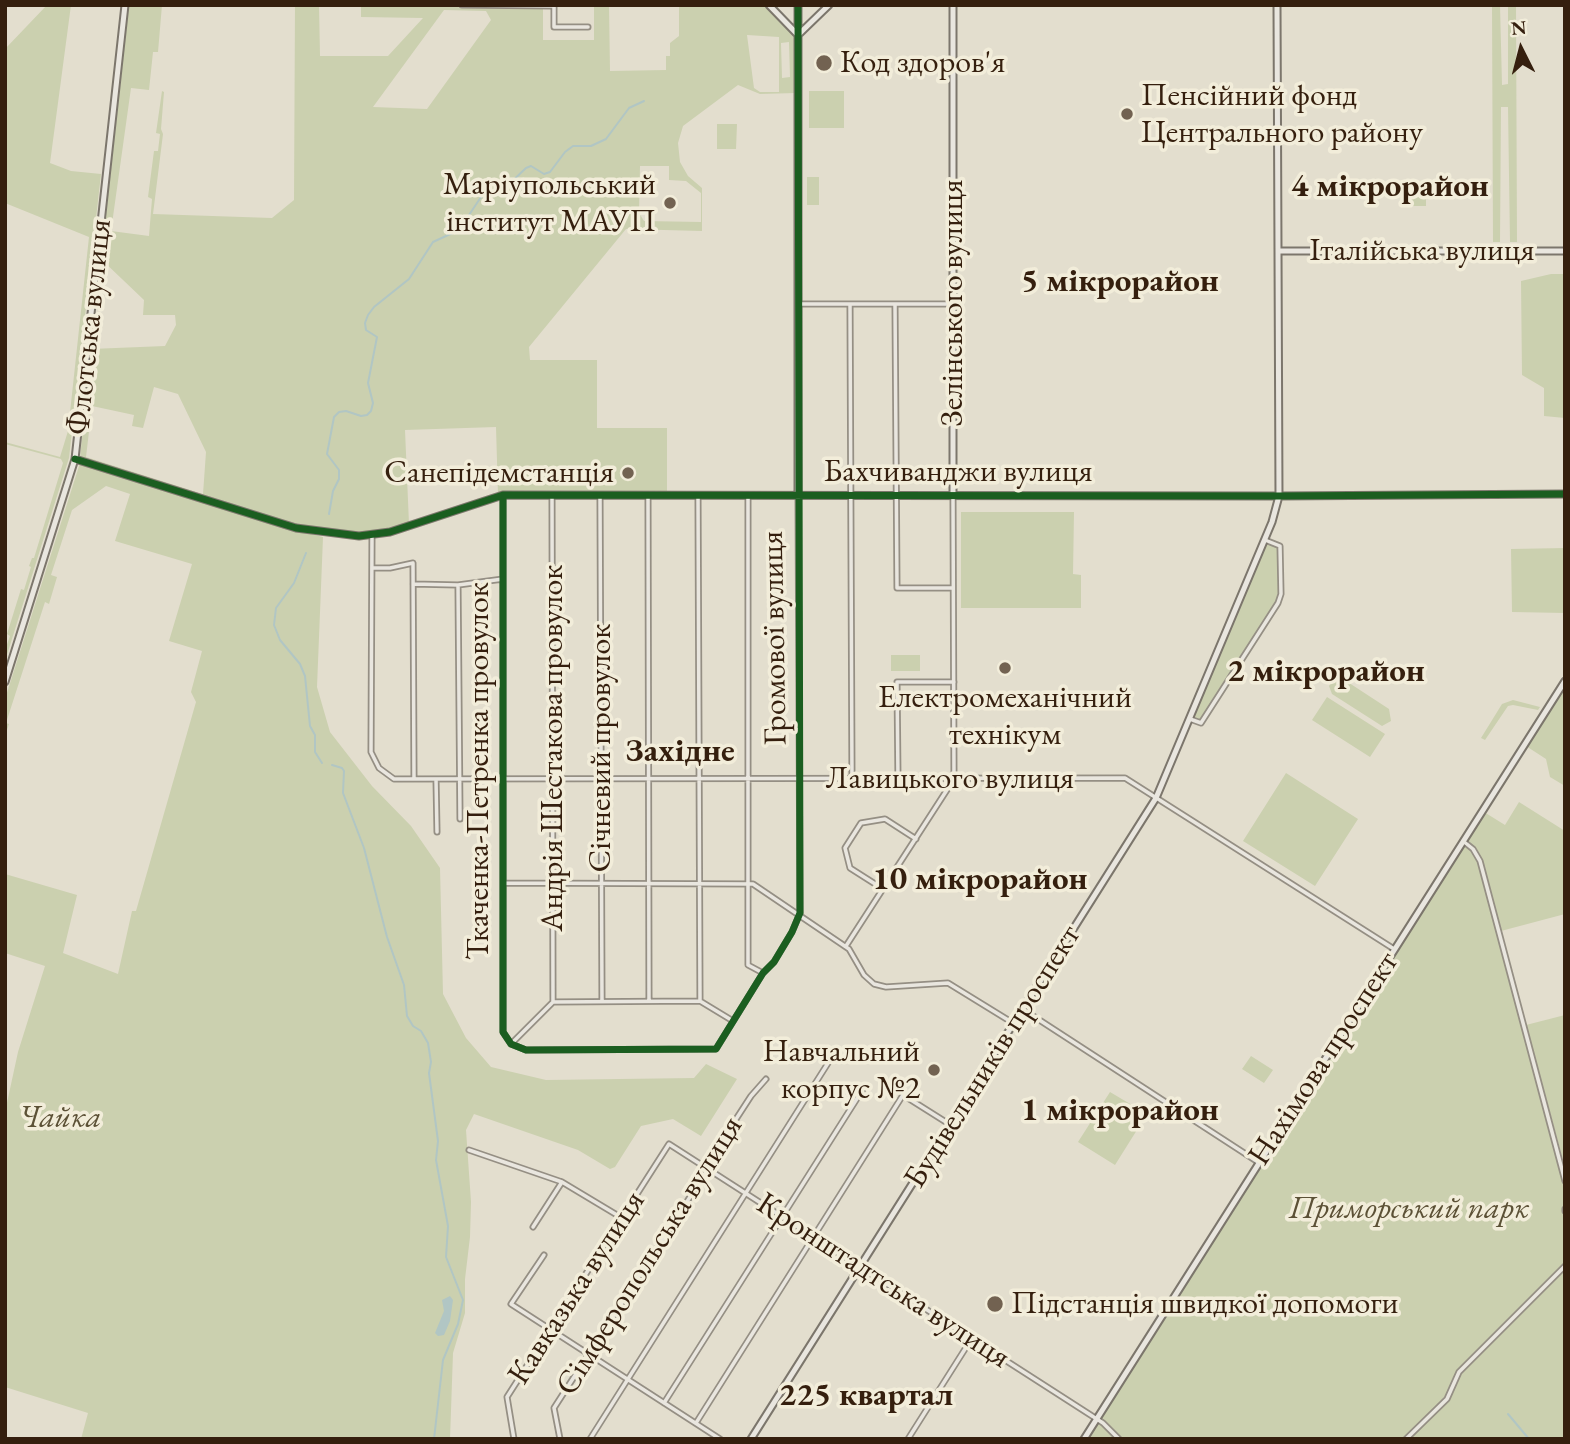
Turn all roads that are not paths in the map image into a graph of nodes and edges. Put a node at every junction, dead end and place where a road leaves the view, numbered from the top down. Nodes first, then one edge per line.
1 (125, 5) edge
2 (769, 5) edge
3 (798, 5) edge
4 (829, 5) edge
5 (953, 5) edge
6 (1277, 5) edge
7 (462, 6) edge
8 (470, 6) edge
9 (588, 27) dead end
10 (798, 35) junction
11 (1278, 251) junction
12 (1565, 251) edge
13 (798, 304) junction
14 (850, 304) junction
15 (895, 304) junction
16 (953, 304) junction
17 (75, 459) junction
18 (1565, 494) edge
19 (503, 495) junction
20 (552, 495) junction
21 (600, 495) junction
22 (649, 495) junction
23 (698, 495) junction
24 (748, 496) junction
25 (798, 496) junction
26 (851, 496) junction
27 (896, 496) junction
28 (953, 496) junction
29 (1279, 496) junction
30 (373, 536) junction
31 (1265, 540) junction
32 (372, 568) junction
33 (503, 579) junction
34 (413, 584) junction
35 (458, 585) junction
36 (954, 588) junction
37 (1565, 681) edge
38 (5, 682) edge
39 (954, 682) junction
40 (1189, 718) junction
41 (414, 779) junction
42 (436, 779) junction
43 (460, 779) junction
44 (503, 779) junction
45 (553, 779) junction
46 (601, 779) junction
47 (649, 779) junction
48 (699, 779) junction
49 (748, 779) junction
50 (801, 779) junction
51 (852, 779) junction
52 (898, 779) junction
53 (954, 779) junction
54 (1156, 798) junction
55 (460, 819) dead end
56 (437, 832) dead end
57 (916, 839) junction
58 (1462, 841) junction
59 (503, 883) junction
60 (553, 883) junction
61 (601, 883) junction
62 (649, 883) junction
63 (699, 883) junction
64 (748, 883) junction
65 (883, 890) junction
66 (800, 913) junction
67 (846, 946) junction
68 (1394, 949) junction
69 (763, 973) junction
70 (602, 1001) junction
71 (649, 1001) junction
72 (700, 1001) junction
73 (553, 1002) junction
74 (1024, 1010) junction
75 (733, 1021) junction
76 (1015, 1024) junction
77 (511, 1044) junction
78 (830, 1060) dead end
79 (766, 1079) dead end
80 (865, 1086) dead end
81 (951, 1125) junction
82 (669, 1144) joint
83 (469, 1150) dead end
84 (1258, 1162) junction
85 (708, 1169) junction
86 (1565, 1181) edge
87 (562, 1182) junction
88 (746, 1193) junction
89 (782, 1217) junction
90 (622, 1218) junction
91 (533, 1227) dead end
92 (814, 1238) junction
93 (544, 1255) dead end
94 (1565, 1266) edge
95 (861, 1267) junction
96 (550, 1330) junction
97 (972, 1338) junction
98 (589, 1354) junction
99 (628, 1379) junction
100 (664, 1403) junction
101 (1096, 1418) junction
102 (696, 1423) junction
103 (514, 1439) edge
104 (560, 1439) edge
105 (590, 1439) edge
106 (720, 1439) edge
107 (751, 1439) edge
108 (908, 1439) edge
109 (1084, 1439) edge
110 (1119, 1439) edge
111 (1406, 1439) edge

1 - 17 street, Флотська вулиця
2 - 10 street
3 - 10 street, Громової вулиця
4 - 10 street
5 - 16 street, Зелінського вулиця
6 - 11 street, Будівельників проспект
7 - 8 street
8 - 9 street
10 - 13 street, Громової вулиця
11 - 12 street, Італійська вулиця
11 - 29 street, Будівельників проспект
13 - 14 street
13 - 25 street, Громової вулиця
14 - 15 street
14 - 26 street
15 - 16 street
15 - 27 street
16 - 28 street, Зелінського вулиця
17 - 30 street, Бахчиванджи вулиця
17 - 38 street, Флотська вулиця
18 - 29 street, Бахчиванджи вулиця
19 - 20 street, Бахчиванджи вулиця
19 - 30 street, Бахчиванджи вулиця
19 - 33 street, Ткаченка-Петренка провулок
20 - 21 street, Бахчиванджи вулиця
20 - 45 street, Андрія Шестакова провулок
21 - 22 street, Бахчиванджи вулиця
21 - 46 street, Січневий провулок
22 - 23 street, Бахчиванджи вулиця
22 - 47 street
23 - 24 street, Бахчиванджи вулиця
23 - 48 street
24 - 25 street, Бахчиванджи вулиця
24 - 49 street
25 - 26 street, Бахчиванджи вулиця
25 - 50 street, Громової вулиця
26 - 27 street, Бахчиванджи вулиця
26 - 51 street
27 - 28 street, Бахчиванджи вулиця
27 - 36 street
28 - 29 street, Бахчиванджи вулиця
28 - 36 street, Зелінського вулиця
29 - 31 street, Будівельників проспект
30 - 32 street, Лавицького вулиця
31 - 40 street, Будівельників проспект
31 - 40 street
32 - 34 street
32 - 41 street, Лавицького вулиця
33 - 35 street
33 - 44 street, Ткаченка-Петренка провулок
34 - 35 street
34 - 41 street
35 - 43 street
36 - 39 street, Зелінського вулиця
37 - 58 street, Нахімова проспект
39 - 52 street
39 - 53 street, Зелінського вулиця
40 - 54 street, Будівельників проспект
41 - 42 street, Лавицького вулиця
42 - 43 street, Лавицького вулиця
42 - 56 street
43 - 44 street, Лавицького вулиця
43 - 55 street
44 - 45 street, Лавицького вулиця
44 - 59 street, Ткаченка-Петренка провулок
45 - 46 street, Лавицького вулиця
45 - 60 street, Андрія Шестакова провулок
46 - 47 street, Лавицького вулиця
46 - 61 street, Січневий провулок
47 - 48 street, Лавицького вулиця
47 - 62 street
48 - 49 street, Лавицького вулиця
48 - 63 street
49 - 50 street, Лавицького вулиця
49 - 64 street
50 - 51 street, Лавицького вулиця
50 - 66 street, Громової вулиця
51 - 52 street, Лавицького вулиця
52 - 53 street, Лавицького вулиця
53 - 54 street, Лавицького вулиця
53 - 57 street
54 - 68 street, Лавицького вулиця
54 - 74 street, Будівельників проспект
57 - 65 street
57 - 65 street
58 - 68 street, Нахімова проспект
58 - 86 street
59 - 60 street
59 - 77 street, Ткаченка-Петренка провулок
60 - 61 street
60 - 73 street, Андрія Шестакова провулок
61 - 62 street
61 - 70 street, Січневий провулок
62 - 63 street
62 - 71 street
63 - 64 street
63 - 72 street
64 - 66 street
64 - 69 street
65 - 67 street
66 - 67 street
66 - 69 street, Громової вулиця
67 - 76 street
68 - 84 street, Нахімова проспект
69 - 75 street, Громової вулиця
70 - 71 street
70 - 73 street
71 - 72 street
72 - 75 street
73 - 77 street
74 - 76 street, Будівельників проспект
74 - 84 street
75 - 77 street, Громової вулиця
76 - 81 street, Будівельників проспект
78 - 88 street
79 - 85 street, Сімферопольська вулиця
80 - 89 street
81 - 92 street
81 - 95 street, Будівельників проспект
82 - 85 street, Кронштадтська вулиця
82 - 90 street, Кавказька вулиця
83 - 87 street
84 - 101 street, Нахімова проспект
85 - 88 street, Кронштадтська вулиця
85 - 98 street, Сімферопольська вулиця
87 - 90 street
87 - 91 street
88 - 89 street, Кронштадтська вулиця
88 - 99 street
89 - 92 street, Кронштадтська вулиця
89 - 100 street
90 - 96 street, Кавказька вулиця
92 - 95 street, Кронштадтська вулиця
92 - 102 street
93 - 96 street
94 - 111 street
95 - 97 street, Кронштадтська вулиця
95 - 107 street, Будівельників проспект
96 - 98 street
96 - 103 street, Кавказька вулиця
97 - 101 street, Кронштадтська вулиця
97 - 108 street
98 - 99 street
98 - 104 street, Сімферопольська вулиця
99 - 100 street
99 - 105 street
100 - 102 street
101 - 109 street, Нахімова проспект
101 - 110 street, Кронштадтська вулиця
102 - 106 street

